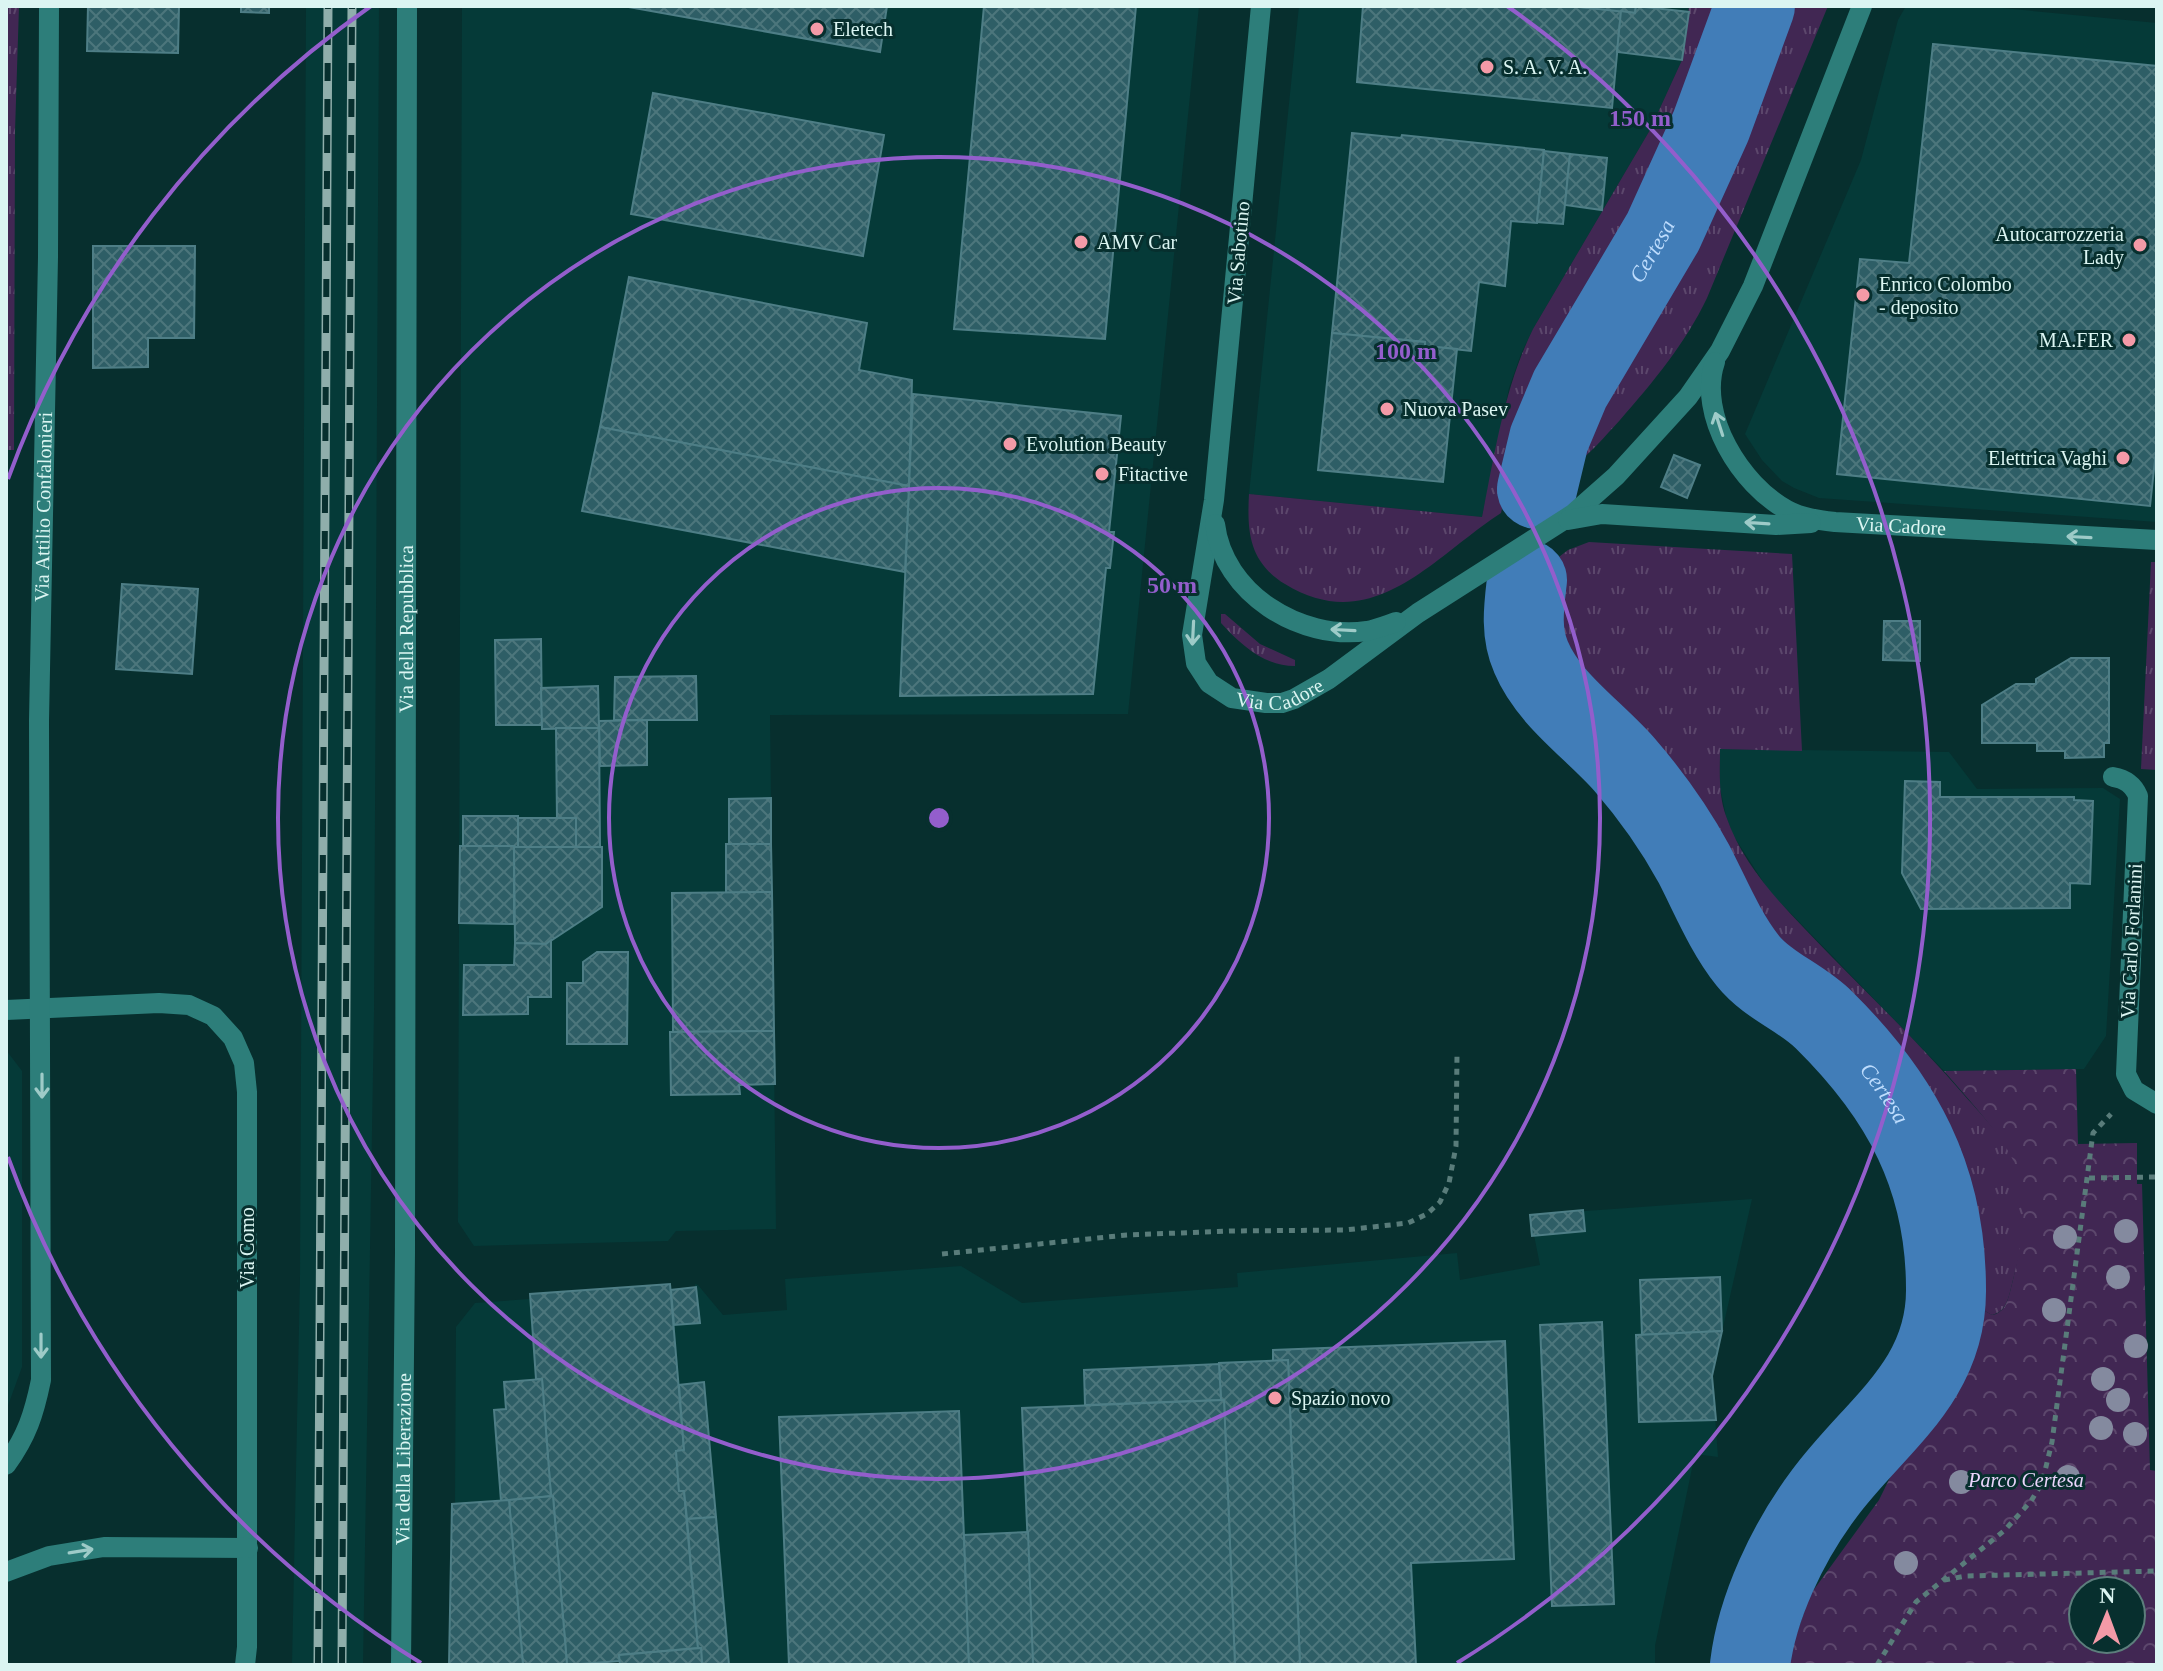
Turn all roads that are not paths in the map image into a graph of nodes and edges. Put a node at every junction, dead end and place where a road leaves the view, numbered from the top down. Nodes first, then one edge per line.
1 (49, 6) edge
2 (407, 6) edge
3 (1261, 6) edge
4 (1862, 6) edge
5 (1720, 351) junction
6 (1214, 500) junction
7 (1586, 510) junction
8 (1835, 522) junction
9 (2157, 540) edge
10 (1418, 613) junction
11 (2113, 777) dead end
12 (42, 1008) junction
13 (6, 1010) edge
14 (2157, 1104) edge
15 (405, 1252) joint
16 (6, 1465) edge
17 (248, 1548) junction
18 (6, 1572) edge
19 (245, 1665) edge
20 (401, 1665) edge

1 - 12 street, Via Attilio Confalonieri
2 - 15 street, Via della Repubblica
3 - 6 street, Via Sabotino
4 - 5 street, Via Cadore
5 - 7 street, Via Cadore
8 -> 5 street, Via Cadore
10 -> 6 street, Via Cadore
6 -> 10 street, Via Cadore
8 -> 7 street
7 - 10 street, Via Cadore
9 -> 8 street, Via Cadore
11 - 14 street, Via Carlo Forlanini
12 - 13 street, Via Como
12 -> 16 street, Via Attilio Confalonieri
12 - 17 street, Via Como
15 - 20 street, Via della Liberazione
18 -> 17 street
17 - 19 street, Via Como

